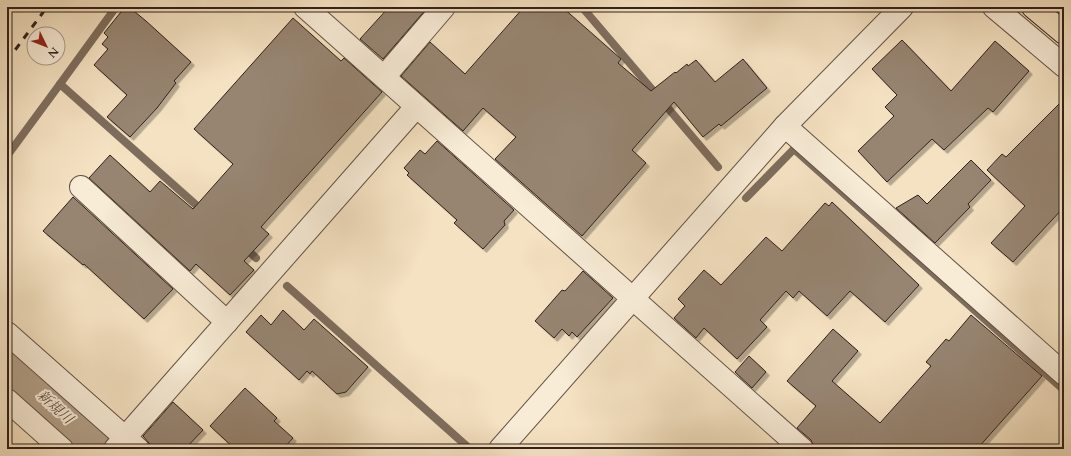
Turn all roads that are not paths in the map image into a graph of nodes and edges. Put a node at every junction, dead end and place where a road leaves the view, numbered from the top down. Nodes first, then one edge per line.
1 (305, 7) edge
2 (444, 7) edge
3 (902, 7) edge
4 (994, 7) edge
5 (1033, 7) edge
6 (1064, 33) edge
7 (1064, 66) edge
8 (384, 77) junction
9 (416, 107) junction
10 (786, 126) junction
11 (81, 187) dead end
12 (632, 299) junction
13 (227, 322) junction
14 (7, 333) edge
15 (1064, 374) edge
16 (7, 400) edge
17 (125, 444) edge
18 (62, 449) edge
19 (500, 449) edge
20 (802, 449) edge

1 - 8 street
2 - 8 street
3 - 10 street
4 - 7 street
5 - 6 highway
8 - 9 street
9 - 12 street
9 - 13 street
10 - 12 street
10 - 15 street
11 - 13 street
12 - 19 street
12 - 20 street
13 - 17 street
14 - 17 street
16 - 18 street

